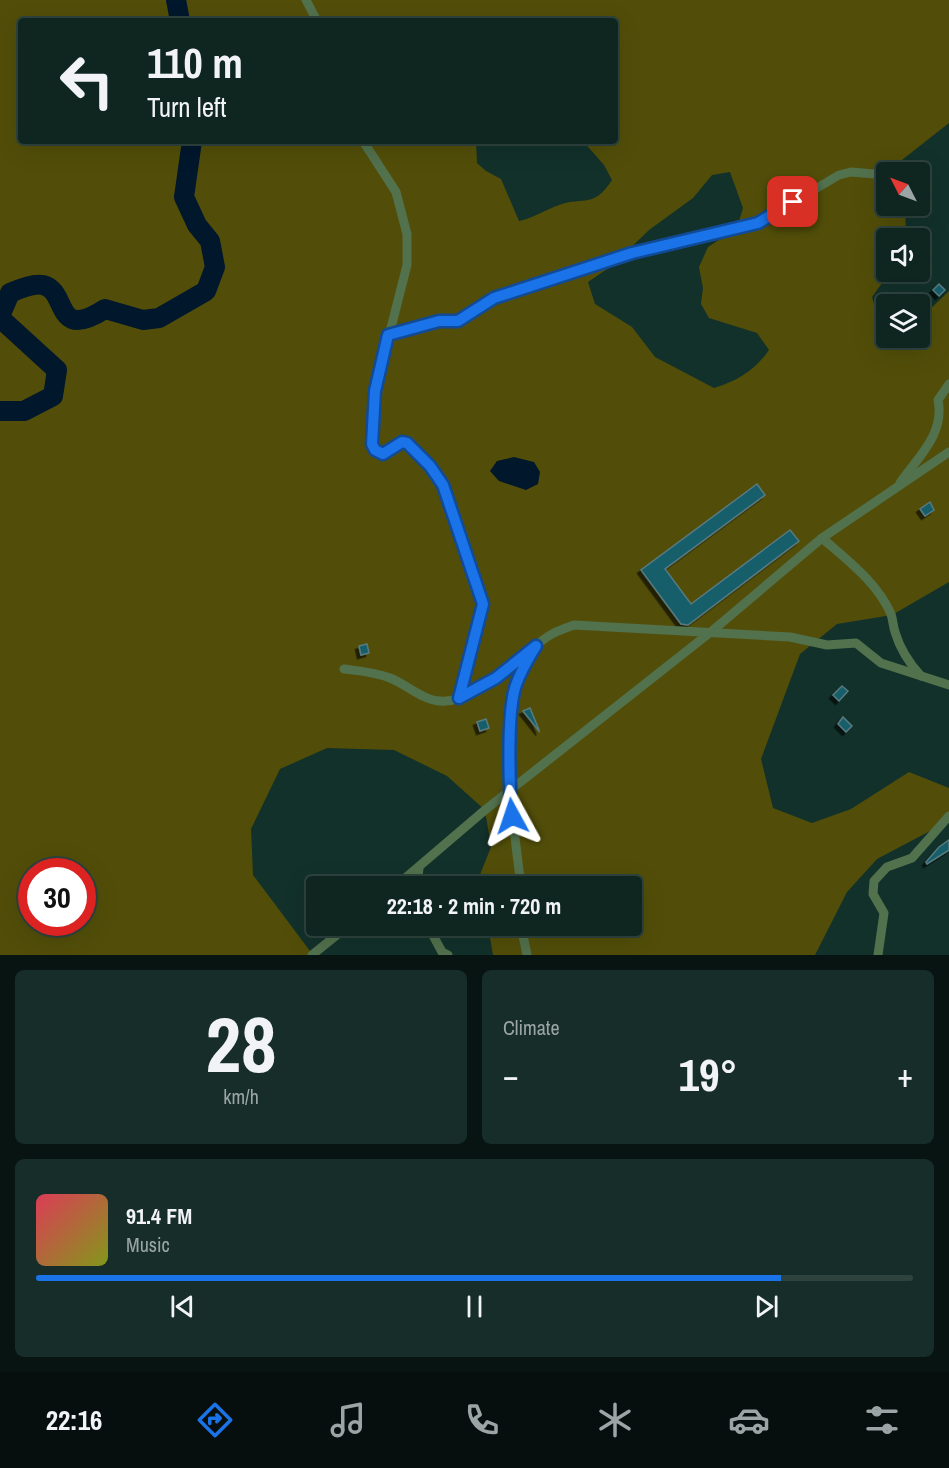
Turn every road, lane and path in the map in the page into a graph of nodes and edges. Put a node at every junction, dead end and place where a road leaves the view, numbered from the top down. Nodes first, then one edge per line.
1 (306, 0) edge
2 (315, 18) edge
3 (365, 144) edge
4 (876, 174) edge
5 (388, 335) junction
6 (949, 384) edge
7 (949, 452) edge
8 (897, 488) junction
9 (822, 538) junction
10 (712, 632) junction
11 (536, 646) junction
12 (344, 669) dead end
13 (923, 678) junction
14 (949, 685) edge
15 (459, 698) junction
16 (510, 792) junction
17 (949, 816) edge
18 (419, 868) junction
19 (409, 876) edge
20 (418, 876) edge
21 (520, 876) edge
22 (336, 936) edge
23 (433, 936) edge
24 (523, 936) edge
25 (312, 955) edge
26 (448, 955) edge
27 (527, 955) edge
28 (878, 955) edge

1 - 2 street
3 - 5 street
4 - 5 street
5 - 15 street
6 - 8 street
7 - 8 street
8 - 9 street
9 - 10 street
9 - 13 street
10 - 11 street
10 - 13 street
10 - 16 street
11 - 15 street
11 - 16 street
12 - 15 street
13 - 14 street
16 - 18 street
16 - 21 street
17 - 28 street
18 - 19 street
18 - 20 street
22 - 25 street
23 - 26 street
24 - 27 street

